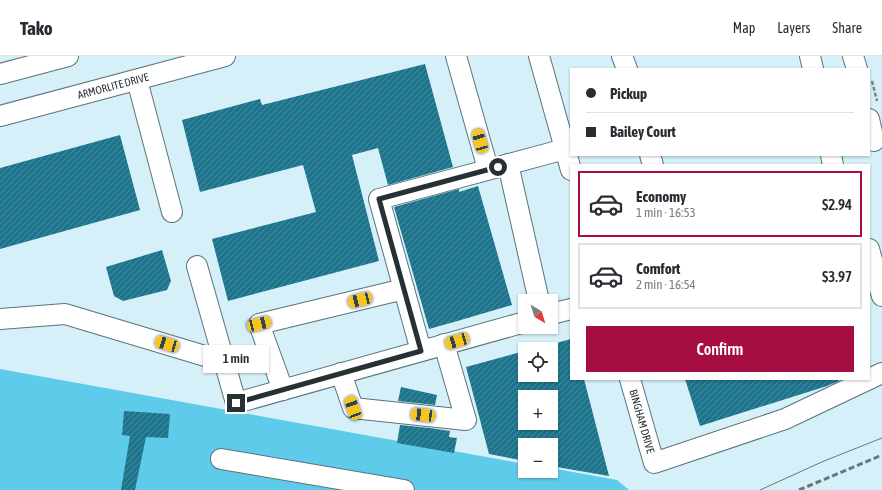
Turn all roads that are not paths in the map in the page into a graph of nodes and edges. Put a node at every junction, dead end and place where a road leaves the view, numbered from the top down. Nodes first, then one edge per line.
1 (68, 56) edge
2 (225, 56) edge
3 (456, 56) edge
4 (539, 56) edge
5 (622, 56) edge
6 (810, 56) edge
7 (853, 56) edge
8 (626, 68) edge
9 (813, 68) edge
10 (861, 68) edge
11 (0, 74) edge
12 (136, 80) junction
13 (874, 112) edge
14 (0, 116) edge
15 (565, 126) edge
16 (874, 141) dead end
17 (565, 148) junction
18 (508, 164) junction
19 (570, 166) edge
20 (488, 169) junction
21 (172, 212) dead end
22 (870, 253) edge
23 (197, 266) dead end
24 (404, 289) junction
25 (537, 294) edge
26 (882, 296) edge
27 (570, 309) edge
28 (558, 312) edge
29 (0, 319) edge
30 (518, 324) edge
31 (444, 344) junction
32 (421, 351) junction
33 (225, 362) junction
34 (882, 373) edge
35 (341, 374) junction
36 (870, 379) edge
37 (630, 380) edge
38 (867, 380) edge
39 (282, 390) junction
40 (221, 459) dead end
41 (404, 490) edge

1 - 11 street
2 - 12 street, ARMORLITE DRIVE
3 - 20 street
4 - 15 street
5 - 8 street
6 - 9 street
7 - 10 street
12 - 14 street, ARMORLITE DRIVE
12 - 21 street
13 - 16 street
15 - 17 street
17 - 18 street
17 - 19 street
18 - 20 street
18 - 25 street
20 - 24 street
22 - 26 street
23 - 33 street
24 - 32 street
24 - 39 street
27 - 28 street
29 - 33 street
30 - 31 street
31 - 32 street
31 - 35 street
32 - 35 street
33 - 39 street
34 - 36 street, BINGHAM DRIVE
35 - 39 street
37 - 38 street, BINGHAM DRIVE
40 - 41 street

